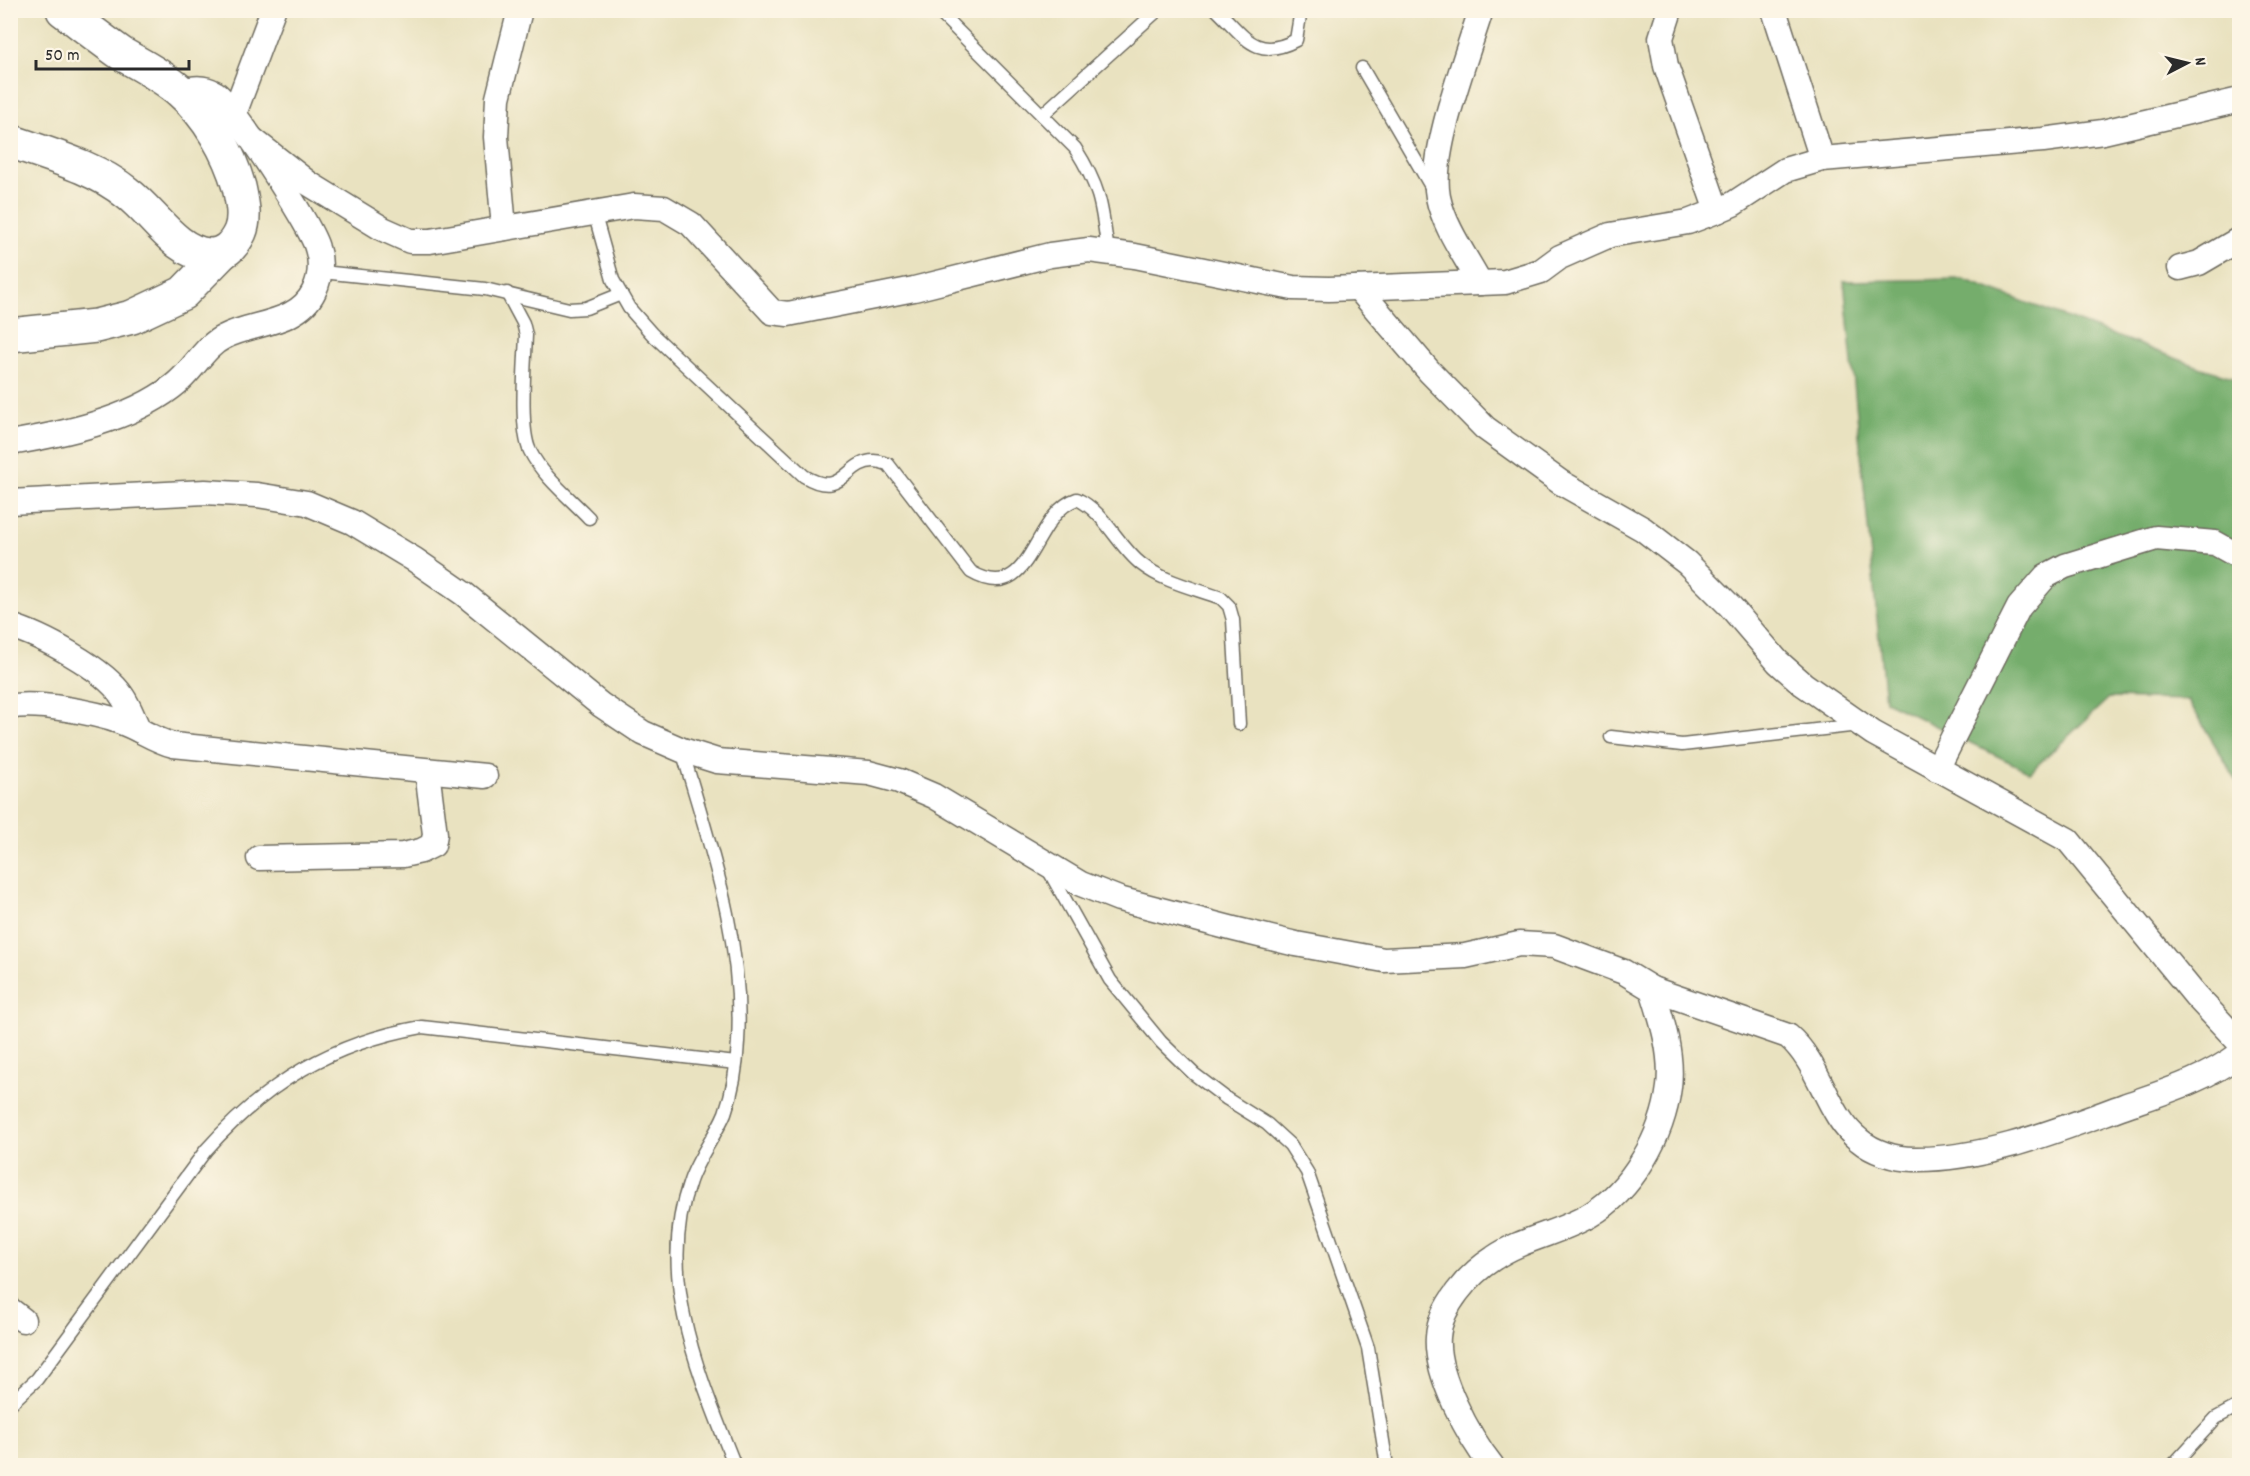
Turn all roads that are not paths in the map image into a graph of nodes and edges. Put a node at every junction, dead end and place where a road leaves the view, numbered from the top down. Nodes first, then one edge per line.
1 (63, 10) edge
2 (273, 10) edge
3 (520, 10) edge
4 (938, 10) edge
5 (1158, 10) edge
6 (1217, 10) edge
7 (1301, 10) edge
8 (1480, 10) edge
9 (1670, 10) edge
10 (1774, 10) edge
11 (1362, 68) dead end
12 (180, 91) junction
13 (2240, 100) edge
14 (234, 114) junction
15 (1042, 115) junction
16 (253, 140) junction
17 (10, 141) edge
18 (1822, 159) junction
19 (1438, 198) junction
20 (1717, 211) junction
21 (594, 212) junction
22 (504, 228) junction
23 (2240, 240) edge
24 (222, 253) junction
25 (1108, 253) junction
26 (2180, 268) dead end
27 (321, 272) junction
28 (1480, 283) junction
29 (1358, 288) junction
30 (507, 293) junction
31 (621, 294) junction
32 (10, 335) edge
33 (10, 443) edge
34 (10, 502) edge
35 (589, 518) dead end
36 (2240, 557) edge
37 (10, 626) edge
38 (10, 707) edge
39 (1239, 724) dead end
40 (1860, 725) junction
41 (139, 730) junction
42 (1611, 737) dead end
43 (682, 750) junction
44 (1937, 769) junction
45 (427, 771) junction
46 (485, 776) dead end
47 (259, 858) dead end
48 (1043, 861) junction
49 (1652, 989) junction
50 (2240, 1043) edge
51 (2240, 1054) edge
52 (736, 1063) junction
53 (10, 1404) edge
54 (2240, 1405) edge
55 (735, 1466) edge
56 (1387, 1466) edge
57 (1492, 1466) edge
58 (2172, 1466) edge

1 - 12 main road
2 - 14 street
3 - 22 street
4 - 15 lane
5 - 15 lane
6 - 7 lane
8 - 19 street
9 - 20 street
10 - 18 street
11 - 19 lane
12 - 14 street
12 - 24 main road
13 - 18 street
14 - 16 street
15 - 25 lane
16 - 22 street
16 - 27 street
17 - 24 main road
18 - 20 street
19 - 28 street
20 - 28 street
21 - 22 street
21 - 25 street
21 - 31 lane
23 - 26 street
24 - 32 main road
25 - 29 street
27 - 30 lane
27 - 33 street
28 - 29 street
29 - 40 street
30 - 31 lane
30 - 35 lane
31 - 39 lane
34 - 43 street
36 - 44 street
37 - 41 street
38 - 41 street
40 - 42 lane
40 - 44 street
41 - 45 street
43 - 48 street
43 - 52 lane
44 - 50 street
45 - 46 street
45 - 47 street
48 - 49 street
48 - 56 lane
49 - 51 street
49 - 57 street
52 - 53 lane
52 - 55 lane
54 - 58 lane

